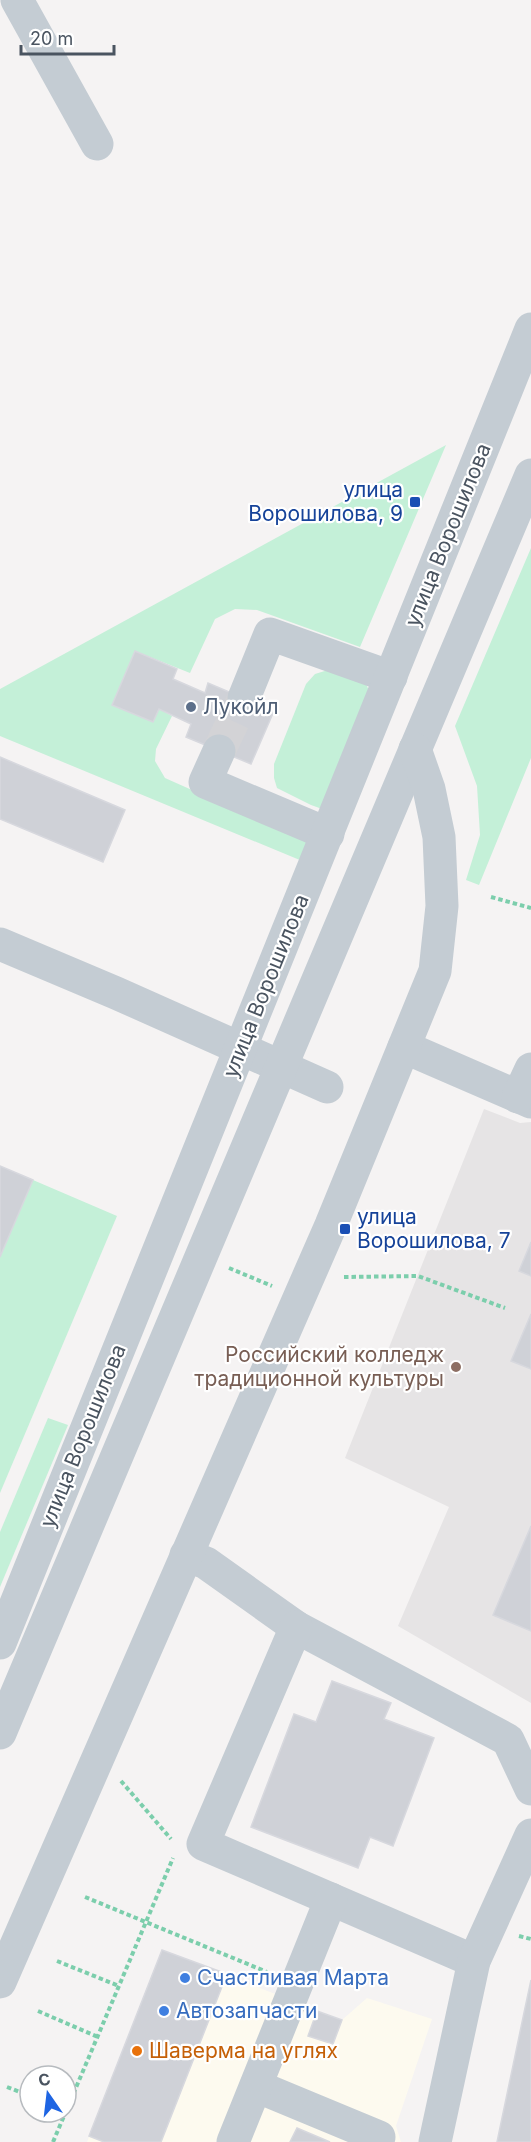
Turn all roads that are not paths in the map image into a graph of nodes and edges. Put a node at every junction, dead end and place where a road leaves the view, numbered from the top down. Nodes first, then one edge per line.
1 (16, 0) edge
2 (97, 144) dead end
3 (531, 329) edge
4 (531, 475) edge
5 (391, 677) junction
6 (244, 698) tunnel mouth
7 (415, 749) junction
8 (219, 751) tunnel mouth
9 (328, 834) junction
10 (0, 944) edge
11 (404, 1047) junction
12 (240, 1050) junction
13 (281, 1068) junction
14 (327, 1087) dead end
15 (527, 1089) edge
16 (186, 1555) junction
17 (296, 1628) junction
18 (0, 1643) edge
19 (0, 1733) edge
20 (531, 1789) edge
21 (531, 1835) edge
22 (332, 1899) junction
23 (474, 1961) junction
24 (0, 1982) edge
25 (256, 2086) junction
26 (380, 2137) dead end
27 (233, 2142) edge
28 (435, 2142) edge

1 - 2 street
3 - 5 street, улица Ворошилова
4 - 7 street, улица Ворошилова
5 - 6 street
5 - 9 street, улица Ворошилова
7 - 11 street
7 - 13 street, улица Ворошилова
8 - 9 street
9 - 12 street, улица Ворошилова
10 - 12 street
11 - 15 street
11 - 16 street
12 - 13 street
12 - 18 street, улица Ворошилова
13 - 14 street
13 - 19 street, улица Ворошилова
16 - 17 street
16 - 24 street
17 - 20 street
17 - 22 street
21 - 23 street
22 - 23 street
22 - 25 street
23 - 28 street
25 - 26 street
25 - 27 street

